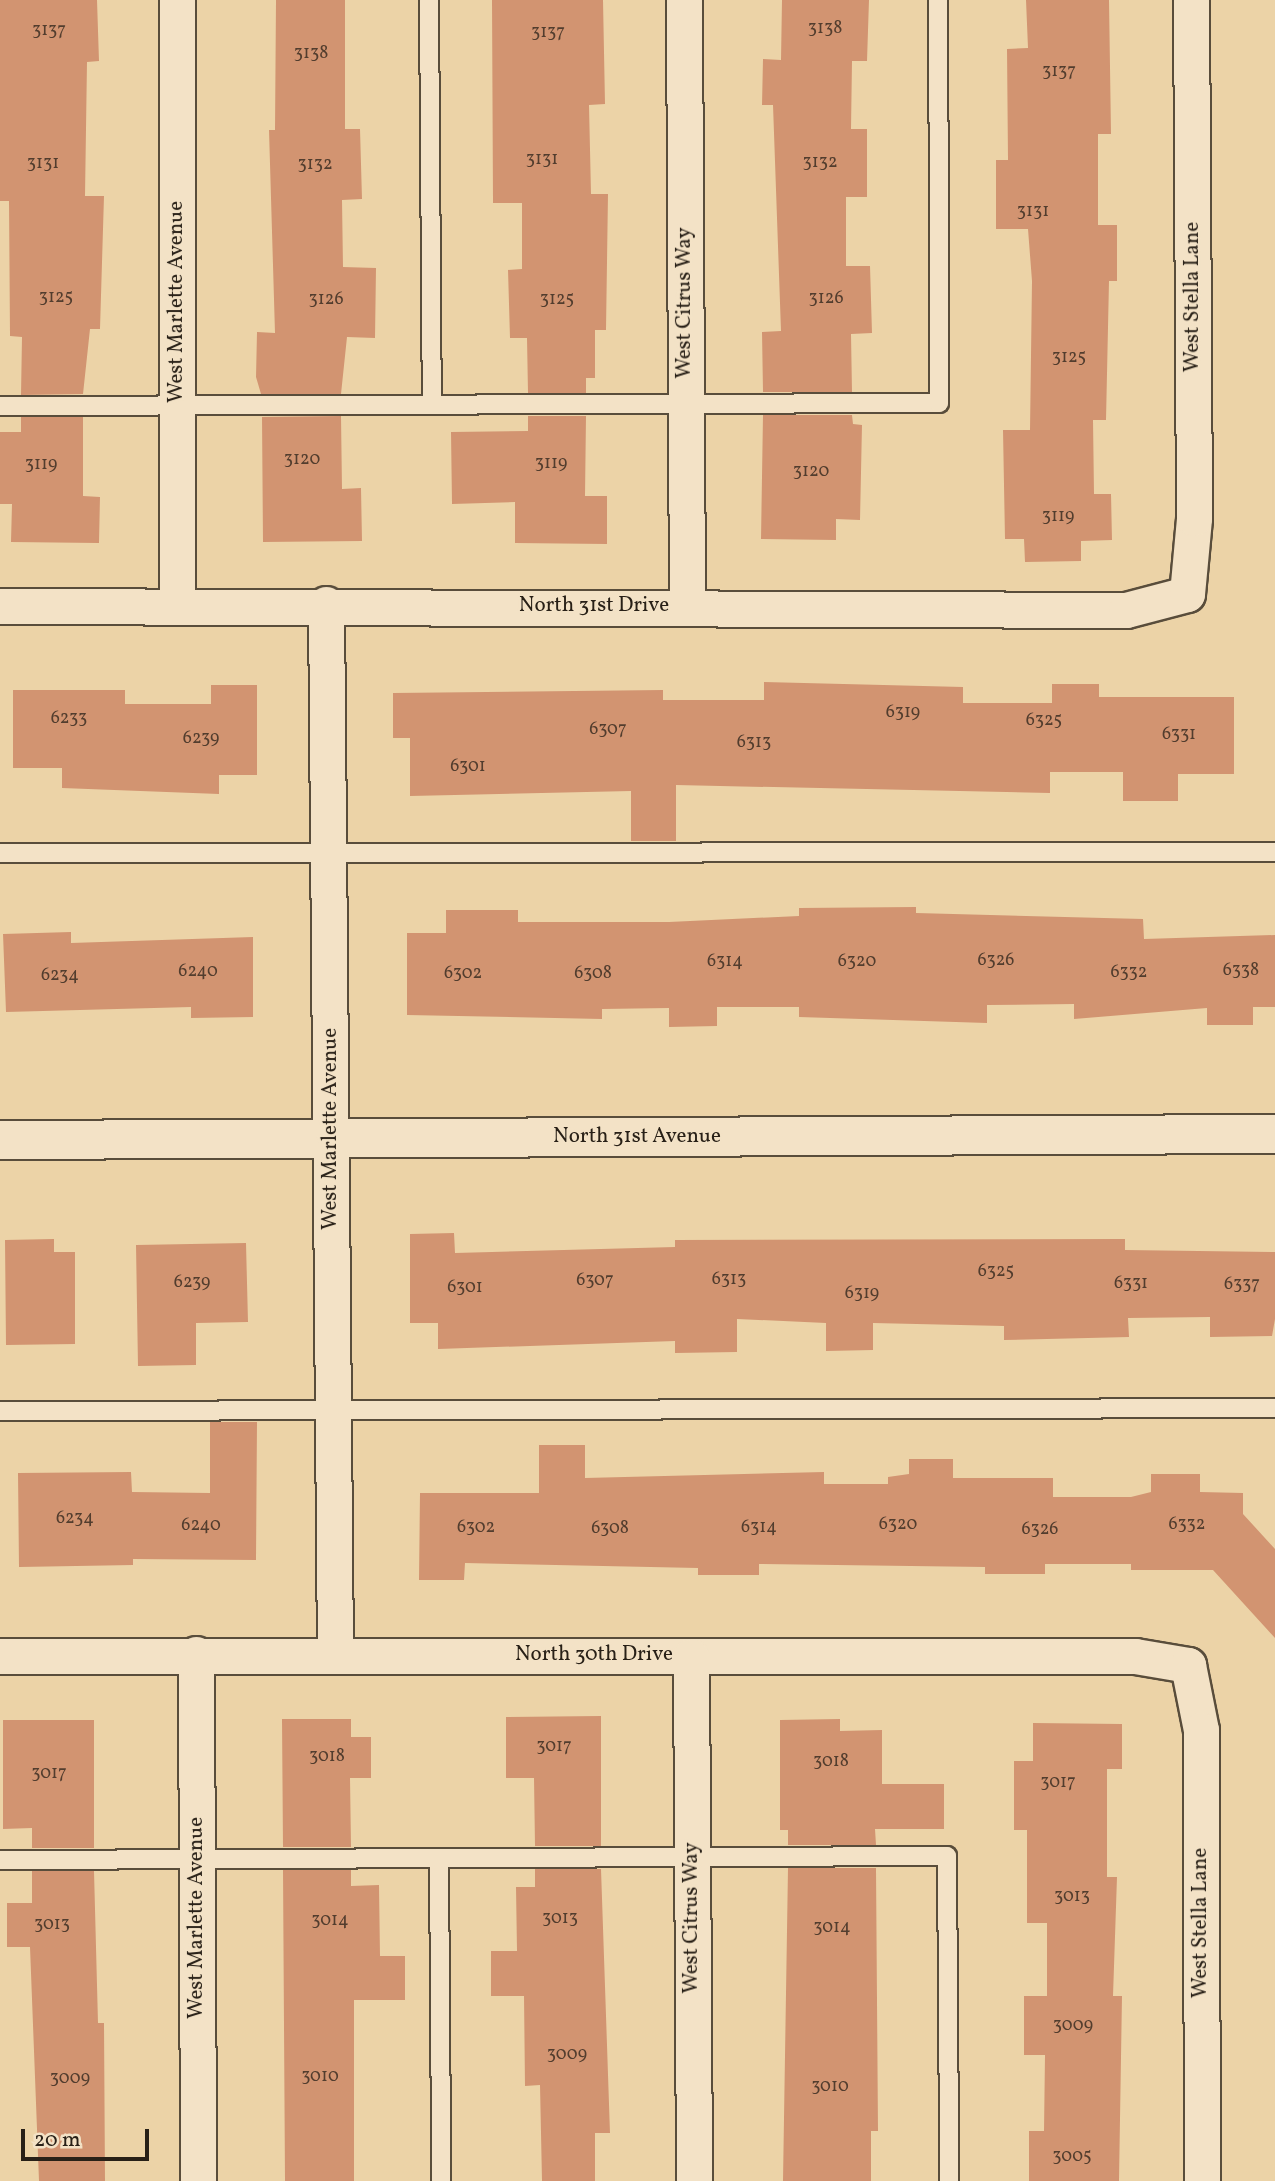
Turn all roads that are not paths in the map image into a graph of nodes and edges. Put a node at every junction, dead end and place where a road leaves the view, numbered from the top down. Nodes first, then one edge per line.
1 (177, 0) edge
2 (429, 0) edge
3 (684, 0) edge
4 (938, 0) edge
5 (1191, 0) edge
6 (432, 404) junction
7 (686, 404) junction
8 (0, 406) edge
9 (177, 406) junction
10 (1187, 594) joint
11 (177, 604) junction
12 (326, 604) junction
13 (0, 606) edge
14 (687, 607) junction
15 (1275, 852) edge
16 (0, 853) edge
17 (328, 853) junction
18 (1275, 1134) edge
19 (331, 1138) junction
20 (0, 1140) edge
21 (1275, 1408) edge
22 (334, 1410) junction
23 (0, 1411) edge
24 (195, 1654) junction
25 (335, 1655) junction
26 (0, 1656) edge
27 (691, 1656) junction
28 (1188, 1665) joint
29 (692, 1857) junction
30 (439, 1858) junction
31 (197, 1859) junction
32 (0, 1860) edge
33 (198, 2181) edge
34 (441, 2181) edge
35 (694, 2181) edge
36 (950, 2181) edge
37 (1202, 2181) edge

1 - 9 street, West Marlette Avenue
2 - 6 lane
3 - 7 street, West Citrus Way
4 - 7 lane
5 - 10 street, West Stella Lane
6 - 7 lane
6 - 9 lane
7 - 14 street, West Citrus Way
8 - 9 lane
9 - 11 street, West Marlette Avenue
10 - 14 street, North 31st Drive
11 - 12 street, North 31st Drive
11 - 13 street, North 31st Drive
12 - 14 street, North 31st Drive
12 - 17 street, West Marlette Avenue
15 - 17 lane
16 - 17 lane
17 - 19 street, West Marlette Avenue
18 - 19 street, North 31st Avenue
19 - 20 street, North 31st Avenue
19 - 22 street, West Marlette Avenue
21 - 22 lane
22 - 23 lane
22 - 25 street, West Marlette Avenue
24 - 25 street, North 30th Drive
24 - 26 street, North 30th Drive
24 - 31 street, West Marlette Avenue
25 - 27 street, North 30th Drive
27 - 28 street, North 30th Drive
27 - 29 street, West Citrus Way
28 - 37 street, West Stella Lane
29 - 30 lane
29 - 35 street, West Citrus Way
29 - 36 lane
30 - 31 lane
30 - 34 lane
31 - 32 lane
31 - 33 street, West Marlette Avenue

